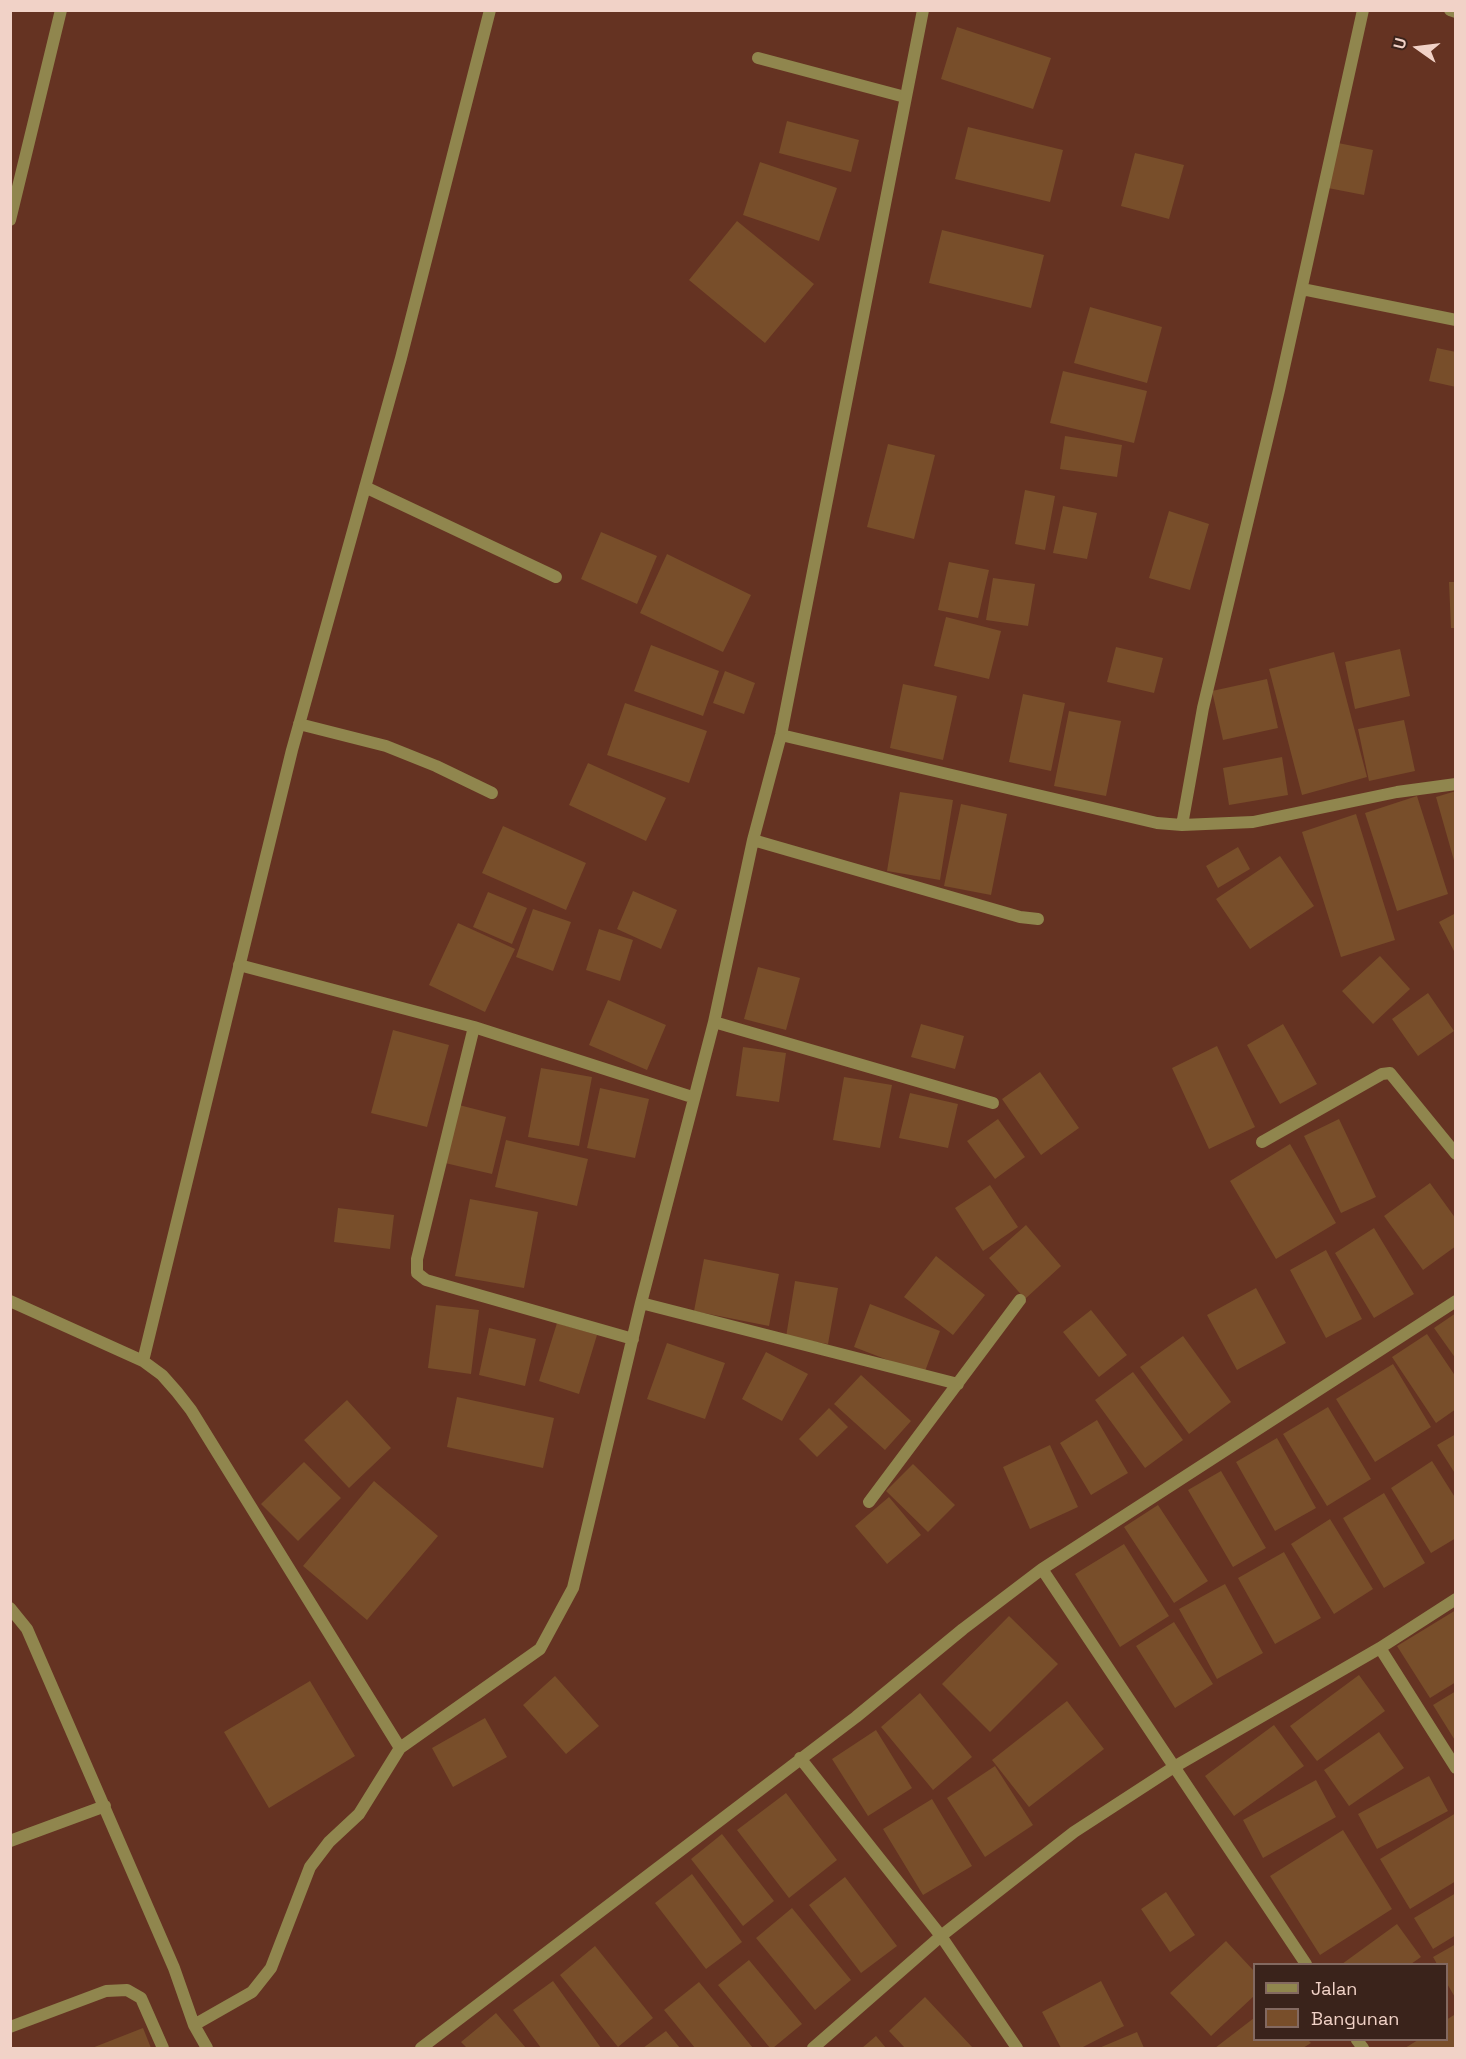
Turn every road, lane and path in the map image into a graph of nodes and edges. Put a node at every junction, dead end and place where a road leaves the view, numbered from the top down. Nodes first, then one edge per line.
1 (61, 10) edge
2 (490, 10) edge
3 (923, 10) edge
4 (1363, 10) edge
5 (1450, 10) edge
6 (1455, 12) edge
7 (758, 58) dead end
8 (905, 97) junction
9 (10, 220) edge
10 (1302, 288) junction
11 (1455, 320) edge
12 (365, 487) junction
13 (556, 577) dead end
14 (299, 724) junction
15 (781, 735) junction
16 (1455, 784) edge
17 (492, 794) dead end
18 (1182, 825) junction
19 (753, 840) junction
20 (1038, 919) dead end
21 (239, 965) junction
22 (714, 1022) junction
23 (474, 1028) junction
24 (692, 1097) junction
25 (993, 1102) dead end
26 (1262, 1142) dead end
27 (1455, 1154) edge
28 (1020, 1300) dead end
29 (10, 1301) edge
30 (1455, 1301) edge
31 (641, 1303) junction
32 (633, 1339) junction
33 (143, 1361) junction
34 (958, 1384) junction
35 (869, 1502) dead end
36 (1042, 1569) junction
37 (1455, 1599) edge
38 (10, 1608) edge
39 (1380, 1648) junction
40 (400, 1748) junction
41 (801, 1758) junction
42 (1174, 1767) junction
43 (1455, 1767) edge
44 (105, 1806) junction
45 (10, 1841) edge
46 (942, 1936) junction
47 (1305, 1963) edge
48 (194, 2025) junction
49 (10, 2027) edge
50 (163, 2049) edge
51 (207, 2049) edge
52 (421, 2049) edge
53 (813, 2049) edge
54 (1017, 2049) edge

1 - 9 street
2 - 12 street
3 - 8 street
4 - 10 street
5 - 6 street
7 - 8 street
8 - 15 street
10 - 11 street
10 - 18 street
12 - 13 street
12 - 14 street
14 - 17 street
14 - 21 street
15 - 18 street
15 - 19 street
16 - 18 street
19 - 20 street
19 - 22 street
21 - 23 street
21 - 33 street
22 - 24 street
22 - 25 street
23 - 24 street
23 - 32 street
24 - 31 street
26 - 27 street
28 - 34 street
29 - 33 street
30 - 36 street
31 - 32 street
31 - 34 street
32 - 40 street
33 - 40 street
34 - 35 street
36 - 41 street
36 - 42 street
37 - 39 street
38 - 44 street
39 - 42 street
39 - 43 street
40 - 48 street
41 - 46 street
41 - 52 street
42 - 46 street
42 - 47 street
44 - 45 street
44 - 48 street
46 - 53 street
46 - 54 street
48 - 51 street
49 - 50 street

